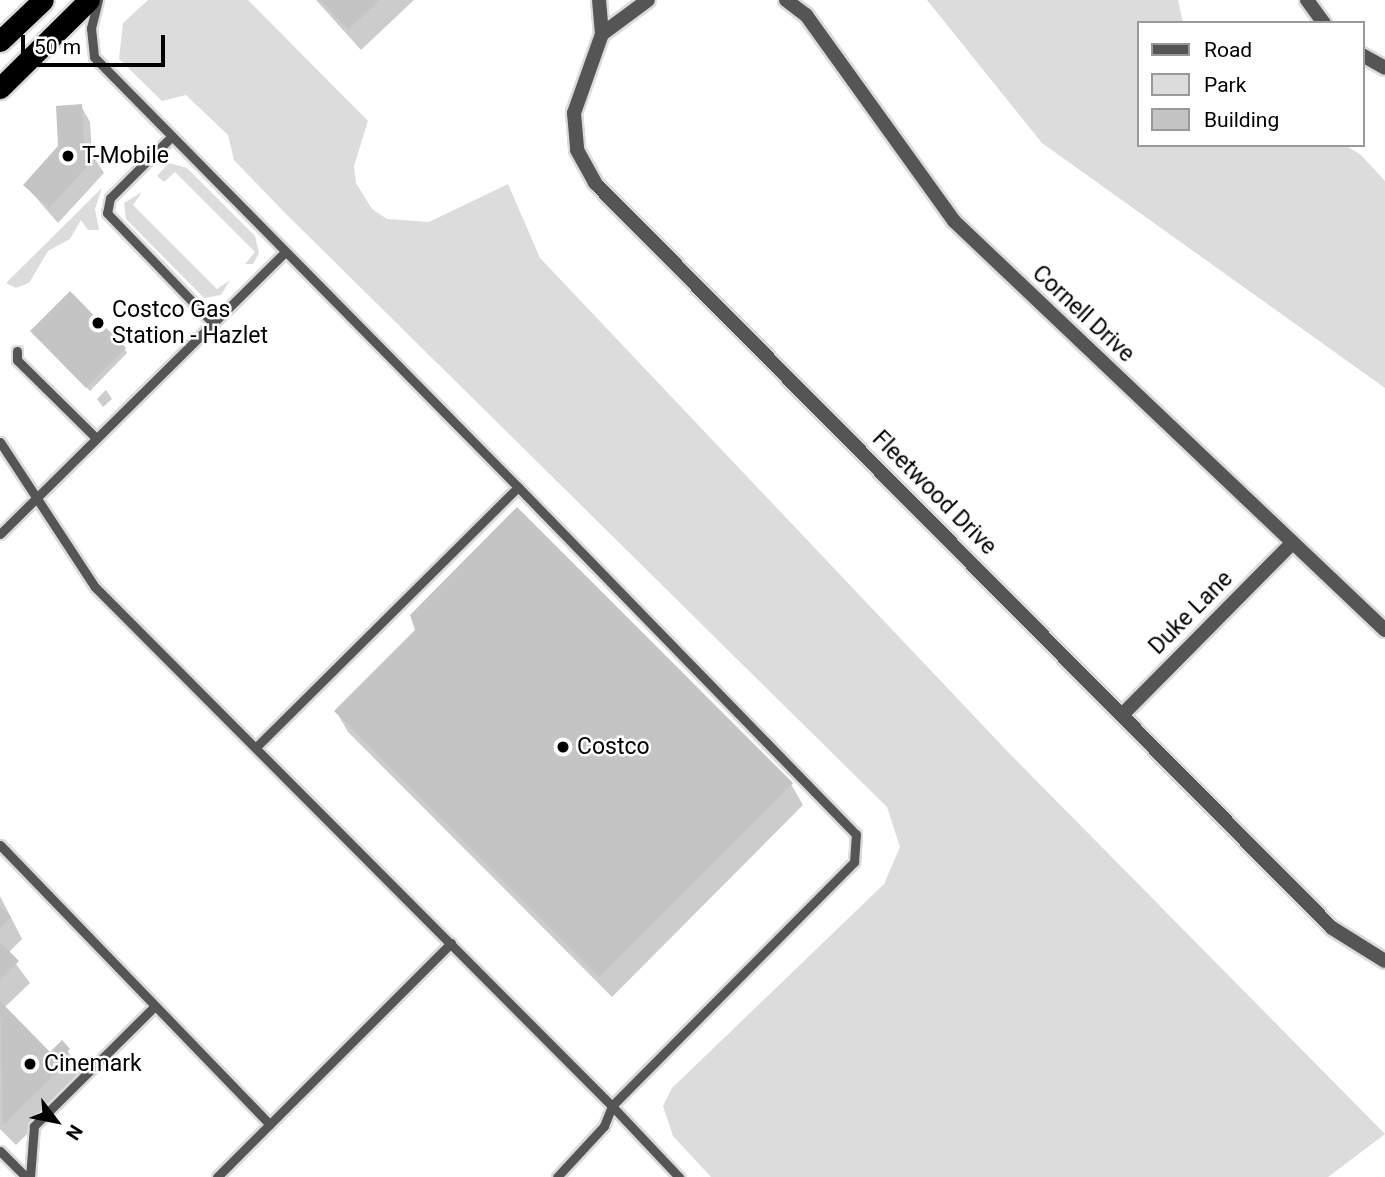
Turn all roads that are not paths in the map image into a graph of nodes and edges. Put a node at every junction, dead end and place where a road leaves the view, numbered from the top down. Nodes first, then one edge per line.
1 (43, 0) edge
2 (89, 0) edge
3 (98, 0) edge
4 (599, 0) edge
5 (648, 0) edge
6 (786, 0) edge
7 (1307, 0) edge
8 (1323, 21) edge
9 (602, 34) junction
10 (0, 41) edge
11 (1364, 56) edge
12 (1385, 68) edge
13 (0, 89) edge
14 (171, 137) junction
15 (285, 252) junction
16 (212, 323) junction
17 (17, 351) dead end
18 (96, 438) junction
19 (0, 442) edge
20 (518, 487) junction
21 (33, 499) junction
22 (0, 534) edge
23 (1292, 543) junction
24 (1385, 630) edge
25 (1122, 715) junction
26 (256, 747) junction
27 (0, 845) edge
28 (451, 943) junction
29 (1385, 961) edge
30 (155, 1006) junction
31 (612, 1106) junction
32 (269, 1124) junction
33 (0, 1151) edge
34 (28, 1177) edge
35 (217, 1177) edge
36 (557, 1177) edge
37 (679, 1177) edge

1 - 10 highway
2 - 13 highway
3 - 14 lane
4 - 9 street, Fleetwood Drive
5 - 9 street
6 - 23 street, Cornell Drive
7 - 8 street
9 - 25 street, Fleetwood Drive
11 - 12 street
14 - 15 lane
14 - 16 lane
15 - 16 lane
15 - 20 lane
16 - 18 lane
17 - 18 lane
18 - 21 lane
19 - 21 lane
20 - 26 lane
20 - 31 lane
21 - 22 lane
21 - 26 lane
23 - 24 street, Cornell Drive
23 - 25 street, Duke Lane
25 - 29 street, Fleetwood Drive
26 - 28 lane
27 - 30 lane
28 - 31 lane
28 - 32 lane
30 - 32 lane
30 - 34 lane
31 - 36 lane
31 - 37 lane
32 - 35 lane
33 - 34 lane

